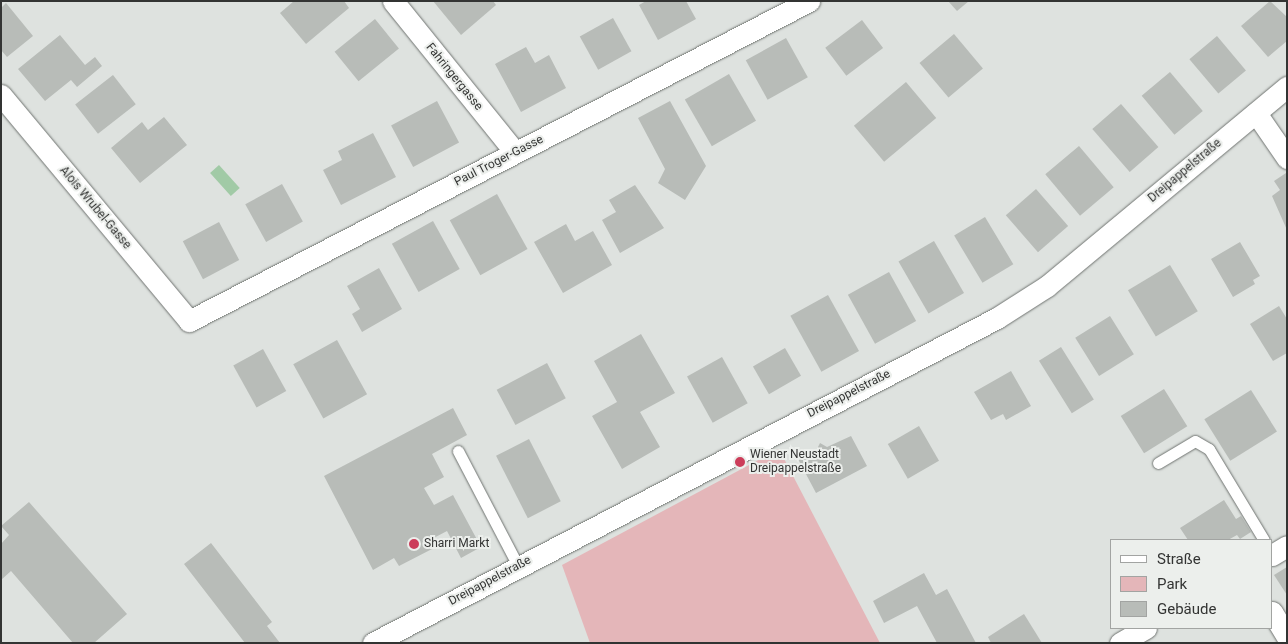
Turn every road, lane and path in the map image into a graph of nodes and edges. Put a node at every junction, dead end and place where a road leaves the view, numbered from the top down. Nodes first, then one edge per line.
1 (393, 1) edge
2 (809, 1) edge
3 (1287, 87) edge
4 (1, 94) edge
5 (1256, 113) junction
6 (515, 152) junction
7 (1287, 158) edge
8 (189, 321) joint
9 (458, 451) dead end
10 (1158, 463) dead end
11 (1263, 539) edge
12 (1287, 546) edge
13 (1273, 553) edge
14 (518, 566) junction
15 (1273, 614) edge
16 (1144, 629) edge
17 (1287, 637) edge
18 (373, 643) edge
19 (1120, 643) edge

1 - 6 street, Fahringergasse
2 - 6 street, Paul Troger-Gasse
3 - 5 street, Dreipappelstraße
4 - 8 street, Alois Wrubel-Gasse
5 - 7 street
5 - 14 street, Dreipappelstraße
6 - 8 street, Paul Troger-Gasse
9 - 14 lane
10 - 11 lane
12 - 13 street
14 - 18 street, Dreipappelstraße
15 - 17 street
16 - 19 street

